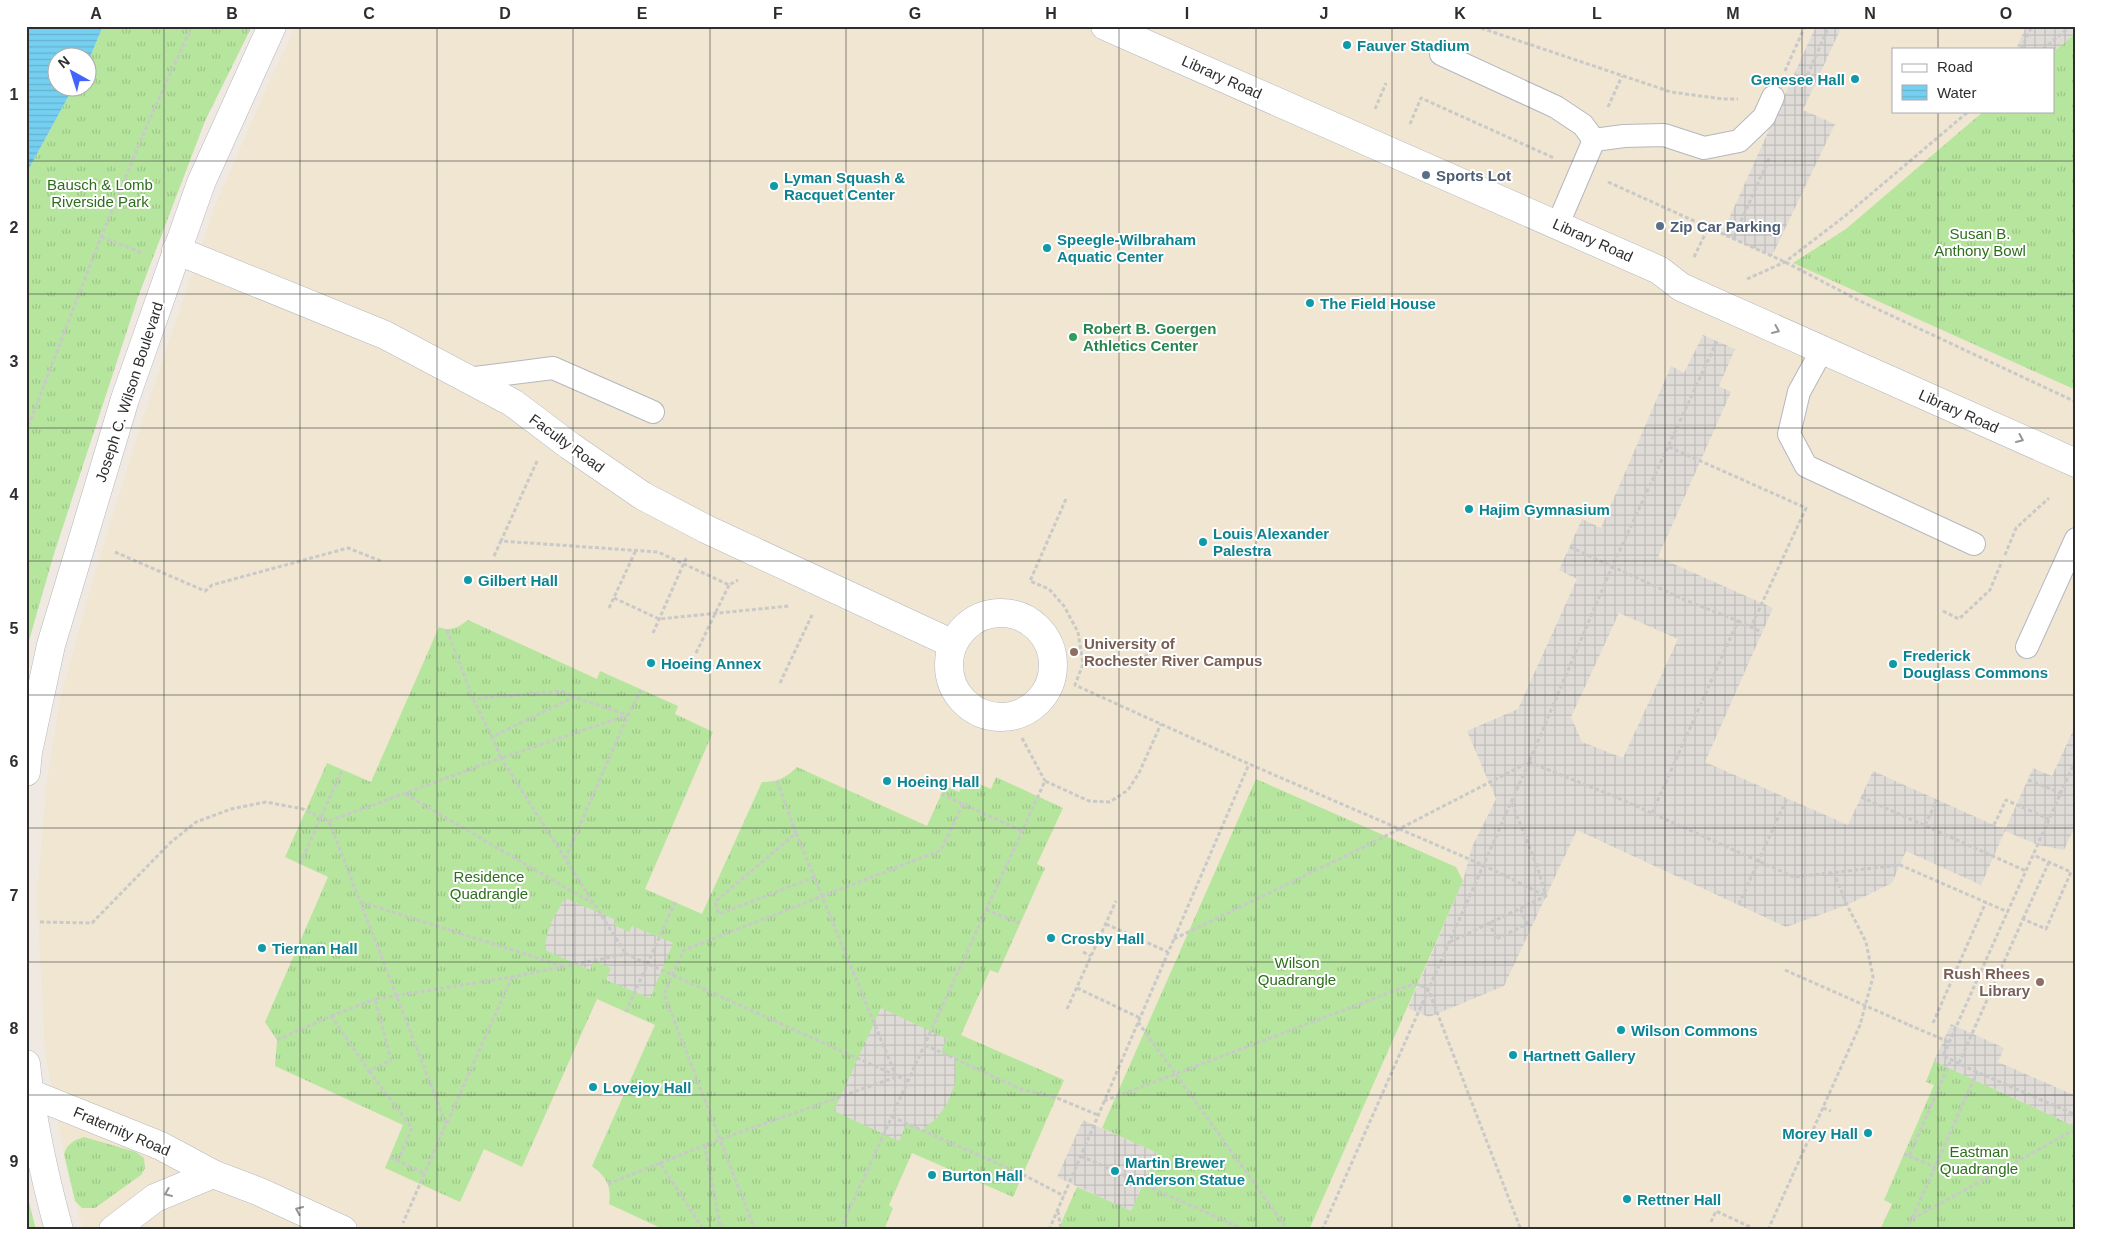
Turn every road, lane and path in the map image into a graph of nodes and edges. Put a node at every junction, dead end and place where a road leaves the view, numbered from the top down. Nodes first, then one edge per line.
1 (192, 26) edge
2 (272, 26) edge
3 (1105, 26) edge
4 (1475, 26) edge
5 (1805, 26) edge
6 (2032, 26) edge
7 (2070, 26) edge
8 (2021, 48) edge
9 (2044, 48) edge
10 (1441, 54) dead end
11 (1622, 76) junction
12 (1386, 83) dead end
13 (1774, 97) junction
14 (1609, 104) dead end
15 (1366, 105) dead end
16 (1375, 109) junction
17 (1969, 112) edge
18 (1384, 113) dead end
19 (1401, 121) dead end
20 (1594, 140) junction
21 (1560, 161) dead end
22 (1604, 180) dead end
23 (1558, 224) junction
24 (1709, 226) junction
25 (101, 237) junction
26 (164, 253) junction
27 (1694, 258) dead end
28 (1785, 262) junction
29 (1744, 280) dead end
30 (1726, 322) junction
31 (1822, 350) junction
32 (467, 378) junction
33 (2076, 402) edge
34 (653, 412) dead end
35 (26, 432) edge
36 (1669, 446) junction
37 (539, 458) dead end
38 (2076, 464) edge
39 (1066, 499) dead end
40 (2076, 539) edge
41 (501, 541) junction
42 (1974, 544) dead end
43 (1570, 547) dead end
44 (636, 550) junction
45 (689, 551) dead end
46 (115, 552) dead end
47 (494, 556) dead end
48 (381, 561) dead end
49 (684, 564) junction
50 (1612, 567) junction
51 (744, 577) dead end
52 (729, 584) junction
53 (614, 598) junction
54 (790, 606) dead end
55 (609, 608) dead end
56 (717, 612) junction
57 (813, 612) dead end
58 (660, 619) junction
59 (1738, 621) junction
60 (1752, 628) junction
61 (447, 630) dead end
62 (1762, 632) dead end
63 (653, 633) dead end
64 (954, 644) dead end
65 (1151, 646) dead end
66 (2026, 647) dead end
67 (696, 653) dead end
68 (1142, 663) dead end
69 (780, 682) dead end
70 (641, 690) dead end
71 (574, 697) junction
72 (473, 699) junction
73 (628, 715) junction
74 (1161, 724) junction
75 (492, 737) junction
76 (1022, 738) dead end
77 (501, 758) junction
78 (2076, 759) edge
79 (1529, 762) junction
80 (1249, 764) junction
81 (342, 770) dead end
82 (26, 772) edge
83 (777, 780) dead end
84 (2028, 780) dead end
85 (1045, 781) junction
86 (404, 794) junction
87 (941, 794) dead end
88 (2061, 794) junction
89 (1613, 795) junction
90 (1861, 797) dead end
91 (1618, 798) dead end
92 (1787, 798) dead end
93 (1937, 800) dead end
94 (1511, 801) junction
95 (963, 804) junction
96 (1652, 813) junction
97 (321, 817) junction
98 (2049, 819) junction
99 (330, 821) junction
100 (1994, 825) dead end
101 (1925, 826) junction
102 (1400, 829) junction
103 (1022, 831) junction
104 (796, 833) junction
105 (2033, 855) junction
106 (565, 859) junction
107 (1758, 861) junction
108 (2049, 862) junction
109 (300, 864) dead end
110 (1483, 865) junction
111 (2026, 871) junction
112 (1834, 872) junction
113 (815, 877) junction
114 (823, 896) junction
115 (1546, 896) junction
116 (1116, 901) dead end
117 (361, 902) junction
118 (675, 902) dead end
119 (1986, 902) junction
120 (594, 904) junction
121 (1739, 904) dead end
122 (1520, 908) junction
123 (986, 910) junction
124 (2008, 912) junction
125 (2023, 919) junction
126 (40, 922) dead end
127 (1489, 922) junction
128 (1020, 923) dead end
129 (1106, 924) junction
130 (1173, 940) junction
131 (1449, 942) junction
132 (1083, 952) dead end
133 (1168, 952) junction
134 (626, 954) junction
135 (1091, 956) junction
136 (647, 963) junction
137 (565, 966) junction
138 (1785, 970) dead end
139 (673, 975) junction
140 (512, 977) junction
141 (1077, 988) junction
142 (1428, 989) junction
143 (397, 995) junction
144 (375, 999) junction
145 (1067, 1008) dead end
146 (626, 1012) dead end
147 (331, 1016) junction
148 (1140, 1018) junction
149 (1138, 1022) junction
150 (1932, 1022) dead end
151 (277, 1040) dead end
152 (1949, 1042) junction
153 (925, 1045) junction
154 (1952, 1060) junction
155 (26, 1064) edge
156 (1959, 1064) junction
157 (369, 1071) junction
158 (1977, 1072) junction
159 (1176, 1074) junction
160 (896, 1076) junction
161 (908, 1081) junction
162 (29, 1093) junction
163 (1104, 1101) junction
164 (1822, 1108) junction
165 (1832, 1112) dead end
166 (1098, 1115) junction
167 (2076, 1115) edge
168 (892, 1117) junction
169 (446, 1124) junction
170 (2076, 1129) edge
171 (721, 1139) junction
172 (705, 1145) junction
173 (1904, 1154) dead end
174 (1081, 1156) junction
175 (1909, 1156) junction
176 (390, 1157) dead end
177 (398, 1161) junction
178 (660, 1163) junction
179 (1935, 1167) junction
180 (213, 1174) junction
181 (425, 1174) junction
182 (608, 1184) dead end
183 (1064, 1196) junction
184 (1058, 1210) junction
185 (1912, 1219) junction
186 (1711, 1222) dead end
187 (403, 1223) dead end
188 (58, 1230) edge
189 (113, 1230) edge
190 (343, 1230) edge
191 (704, 1230) edge
192 (721, 1230) edge
193 (755, 1230) edge
194 (840, 1230) edge
195 (1049, 1230) edge
196 (1061, 1230) edge
197 (1245, 1230) edge
198 (1288, 1230) edge
199 (1322, 1230) edge
200 (1521, 1230) edge
201 (1757, 1230) edge
202 (1768, 1230) edge
203 (1907, 1230) edge

1 - 25 path
2 - 26 street, Joseph C. Wilson Boulevard
3 - 23 street, Library Road
4 - 11 path
5 - 13 path
6 - 8 path
7 - 9 path
10 - 20 lane
11 - 13 path
11 - 14 path
12 - 16 path
13 - 20 lane
15 - 16 path
16 - 18 path
17 - 28 path
19 - 21 path
20 - 23 lane
22 - 24 path
23 - 30 street, Library Road
24 - 27 path
24 - 28 path
25 - 26 path
25 - 35 path
26 - 32 street, Faculty Road
26 - 82 street, Joseph C. Wilson Boulevard
28 - 29 path
28 - 33 path
30 -> 31 street, Library Road
30 - 36 path
31 -> 38 street, Library Road
31 - 42 lane
32 - 34 lane
32 - 64 street, Faculty Road
36 - 50 path
36 - 60 path
37 - 41 path
39 - 74 path
40 - 66 lane
41 - 44 path
41 - 47 path
43 - 50 path
44 - 49 path
44 - 53 path
45 - 49 path
46 - 48 path
49 - 52 path
49 - 58 path
50 - 59 path
50 - 79 path
51 - 52 path
52 - 56 path
53 - 55 path
53 - 58 path
54 - 56 path
56 - 58 path
56 - 67 path
57 - 69 path
58 - 63 path
59 - 60 path
59 - 96 path
60 - 62 path
61 - 72 path
65 - 68 path
70 - 73 path
71 - 72 path
71 - 73 path
71 - 75 path
72 - 75 path
73 - 77 path
73 - 106 path
74 - 80 path
74 - 85 path
75 - 77 path
76 - 85 path
77 - 86 path
77 - 106 path
78 - 88 path
79 - 89 path
79 - 94 path
79 - 102 path
80 - 102 path
80 - 130 path
81 - 97 path
83 - 104 path
84 - 88 path
85 - 103 path
86 - 99 path
86 - 120 path
87 - 95 path
88 - 98 path
89 - 91 path
89 - 96 path
90 - 101 path
92 - 107 path
93 - 101 path
94 - 110 path
94 - 115 path
95 - 103 path
95 - 114 path
96 - 107 path
97 - 99 path
97 - 109 path
97 - 126 path
98 - 100 path
98 - 105 path
99 - 117 path
101 - 111 path
102 - 110 path
102 - 130 path
103 - 123 path
104 - 113 path
104 - 113 path
105 - 108 path
105 - 111 path
106 - 120 path
107 - 112 path
107 - 121 path
108 - 125 path
108 - 125 path
110 - 115 path
110 - 131 path
111 - 124 path
112 - 119 path
112 - 164 path
113 - 114 path
114 - 139 path
114 - 160 path
115 - 122 path
116 - 129 path
117 - 137 path
117 - 143 path
118 - 136 path
119 - 124 path
119 - 150 path
120 - 134 path
122 - 127 path
122 - 127 path
123 - 128 path
123 - 153 path
124 - 152 path
125 - 156 path
127 - 131 path
129 - 133 path
129 - 135 path
130 - 133 path
131 - 142 path
132 - 135 path
133 - 148 path
134 - 136 path
134 - 137 path
135 - 141 path
136 - 139 path
136 - 146 path
137 - 140 path
138 - 152 path, bridge
139 - 160 path
139 - 171 path
140 - 143 path
140 - 169 path
141 - 145 path
141 - 148 path
142 - 159 path
142 - 199 path
142 - 200 path
143 - 144 path
143 - 169 path
144 - 147 path
144 - 157 path
147 - 151 path
147 - 157 path
148 - 149 path
149 - 159 path
149 - 163 path
152 - 154 path
153 - 161 path
153 - 166 path
154 - 156 path
154 - 175 path
155 - 162 street
156 - 158 path
157 - 177 path
158 - 167 path
158 - 179 path
159 - 163 path
159 - 198 path
160 - 161 path
160 - 171 path
161 - 168 path
162 - 180 street, Fraternity Road
162 - 188 street
163 - 166 path
164 - 165 path
164 - 202 path
166 - 174 path
168 - 183 path
168 - 194 path
169 - 181 path
170 - 185 path
171 - 172 path
171 - 193 path
172 - 178 path
172 - 192 path
173 - 175 path
174 - 183 path
174 - 197 path
175 - 179 path
176 - 177 path
177 - 181 path
178 - 182 path
178 - 191 path
179 - 185 path
180 -> 189 street
190 -> 180 street, Fraternity Road
181 - 187 path
183 - 184 path
184 - 195 path
184 - 196 path
185 - 203 path
186 - 201 path

